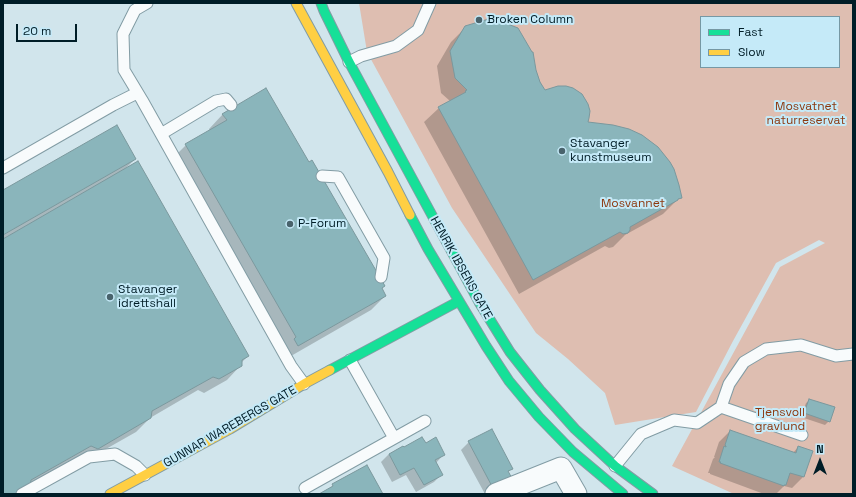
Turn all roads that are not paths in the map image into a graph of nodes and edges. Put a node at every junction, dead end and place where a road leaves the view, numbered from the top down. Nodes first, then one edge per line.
1 (147, 3) edge
2 (296, 3) edge
3 (321, 3) edge
4 (430, 3) edge
5 (349, 62) junction
6 (137, 93) junction
7 (231, 105) dead end
8 (161, 134) junction
9 (3, 168) edge
10 (322, 176) dead end
11 (380, 277) dead end
12 (459, 301) junction
13 (853, 354) edge
14 (350, 360) junction
15 (304, 384) junction
16 (721, 407) junction
17 (425, 421) dead end
18 (802, 435) dead end
19 (394, 438) junction
20 (615, 466) junction
21 (145, 475) junction
22 (305, 488) dead end
23 (22, 494) edge
24 (110, 494) edge
25 (496, 494) edge
26 (576, 494) edge
27 (623, 494) edge
28 (653, 494) edge

1 - 6 lane
2 - 12 main road, HENRIK IBSENS GATE
3 - 5 main road, HENRIK IBSENS GATE
4 - 5 lane
5 - 20 main road, HENRIK IBSENS GATE
6 - 8 lane
6 - 9 lane
7 - 8 lane
8 - 15 lane
10 - 11 lane
12 - 14 main road, GUNNAR WAREBERGS GATE
12 - 27 main road, HENRIK IBSENS GATE
13 - 16 lane
14 - 15 main road, GUNNAR WAREBERGS GATE
14 - 19 lane
15 - 21 main road, GUNNAR WAREBERGS GATE
16 - 18 lane
16 - 20 lane
17 - 19 lane
19 - 22 lane
20 - 28 main road, HENRIK IBSENS GATE
21 - 23 lane
21 - 24 main road, GUNNAR WAREBERGS GATE
25 - 26 street

